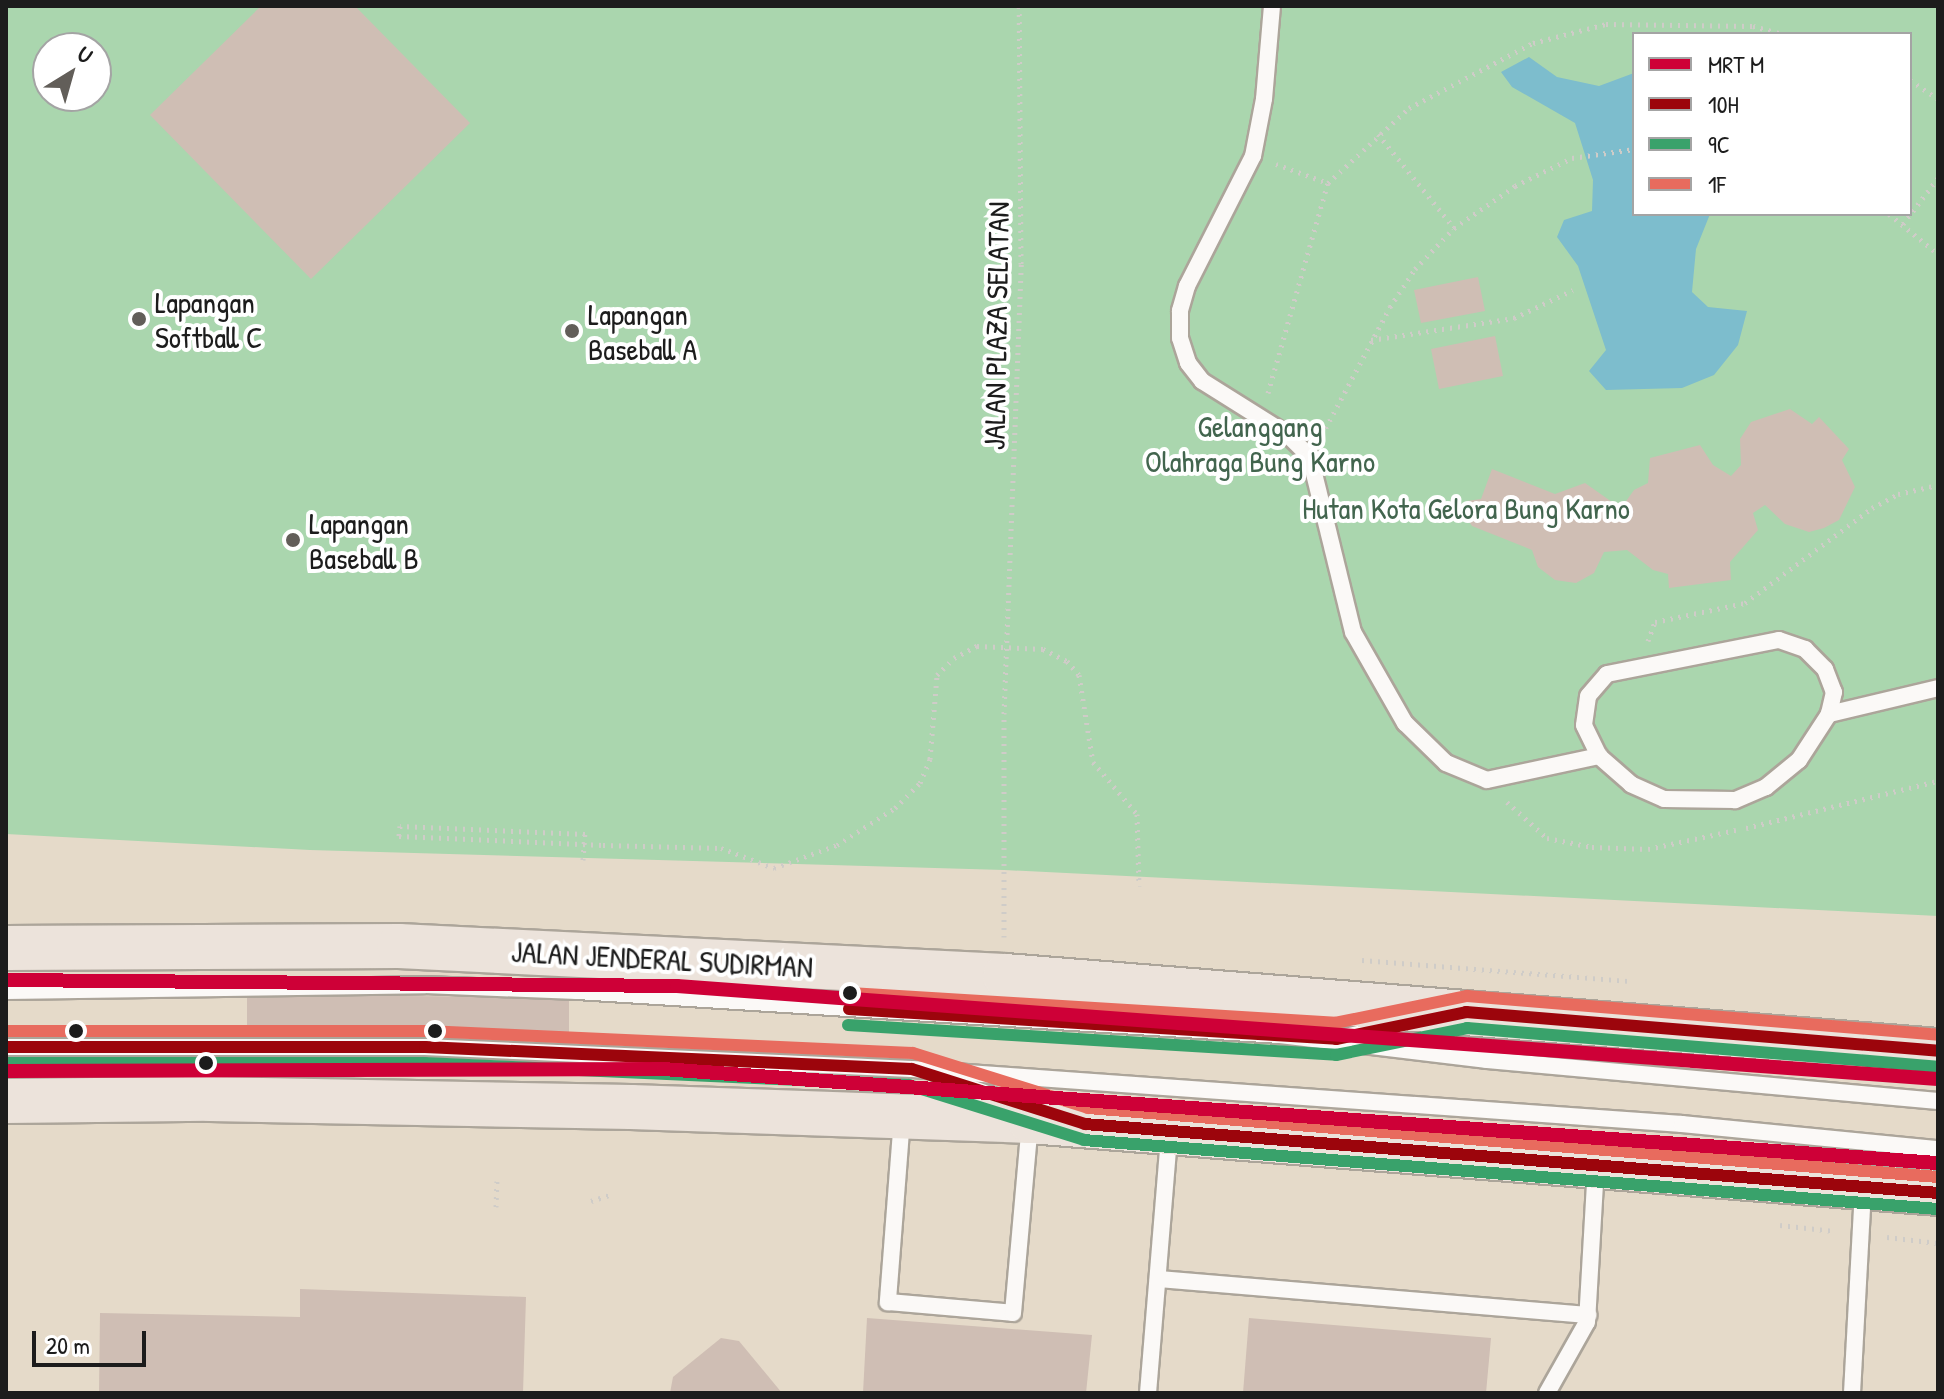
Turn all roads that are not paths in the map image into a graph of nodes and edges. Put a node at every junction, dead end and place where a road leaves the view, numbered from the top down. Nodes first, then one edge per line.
1 (1272, 6) edge
2 (1938, 688) edge
3 (1829, 714) junction
4 (1599, 756) junction
5 (6, 948) edge
6 (6, 991) edge
7 (1466, 1012) junction
8 (1280, 1035) junction
9 (6, 1047) edge
10 (1938, 1051) edge
11 (912, 1069) junction
12 (6, 1101) edge
13 (1938, 1101) edge
14 (903, 1115) junction
15 (1030, 1121) junction
16 (1085, 1124) junction
17 (1170, 1129) junction
18 (1938, 1149) edge
19 (1596, 1163) junction
20 (1863, 1188) junction
21 (1938, 1193) edge
22 (1158, 1279) junction
23 (1588, 1315) junction
24 (1148, 1393) edge
25 (1547, 1393) edge
26 (1852, 1393) edge

1 - 4 lane
2 - 3 lane
3 - 4 lane
3 - 4 lane
5 - 7 main road, JALAN JENDERAL SUDIRMAN
6 - 8 lane
7 - 8 lane
7 - 10 main road, JALAN JENDERAL SUDIRMAN
8 - 13 lane
9 - 11 lane
11 - 16 lane
11 - 18 lane
12 - 14 main road
14 - 15 main road
14 - 15 lane
15 - 16 main road
16 - 17 main road
17 - 19 main road
17 - 22 lane
19 - 20 main road
19 - 23 lane
20 - 21 main road
20 - 26 lane
22 - 23 lane
22 - 24 lane
23 - 25 lane

